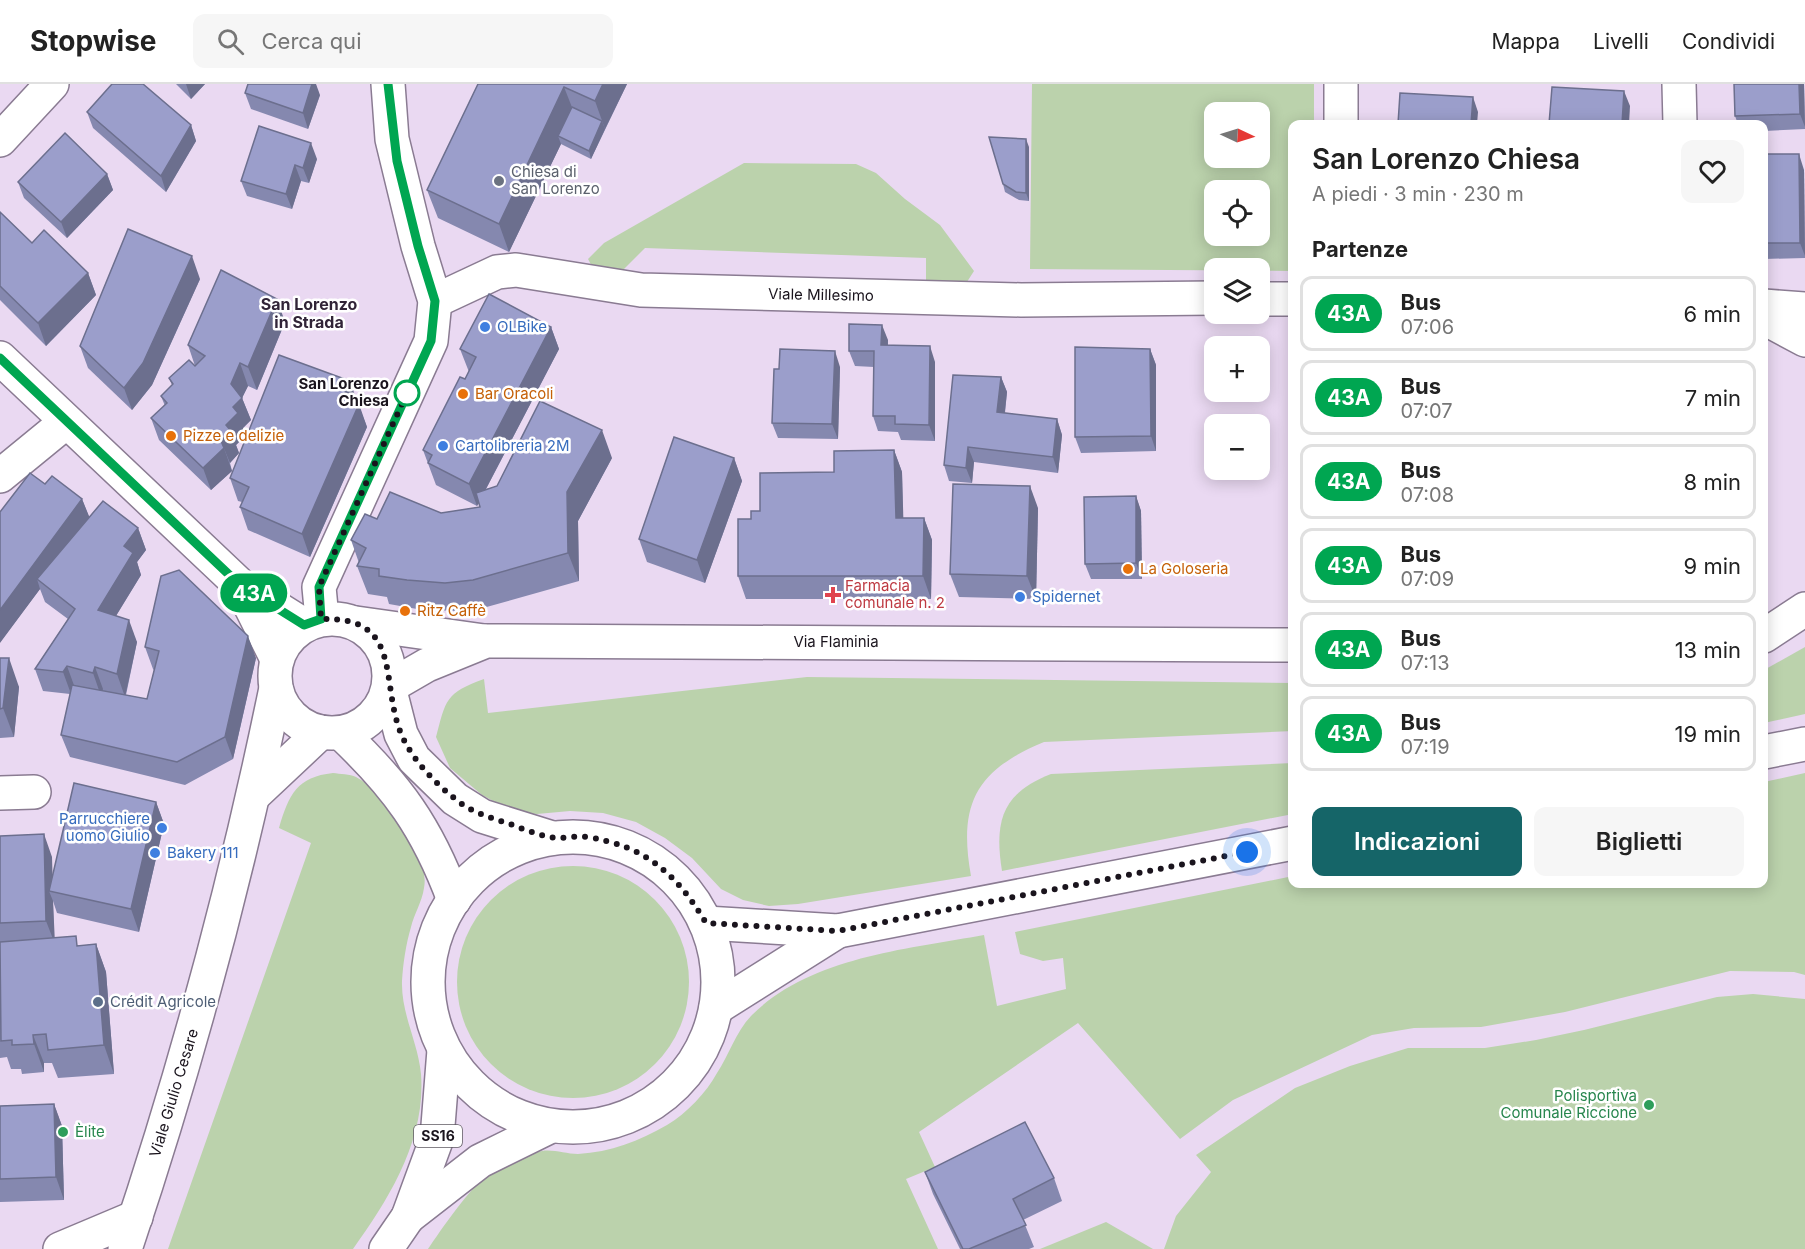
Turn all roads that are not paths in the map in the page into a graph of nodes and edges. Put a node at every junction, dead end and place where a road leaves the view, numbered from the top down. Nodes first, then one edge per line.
1 (52, 84) edge
2 (388, 84) edge
3 (1341, 84) edge
4 (1680, 84) edge
5 (1341, 120) edge
6 (1680, 120) edge
7 (0, 140) edge
8 (1204, 298) edge
9 (1270, 299) edge
10 (1288, 299) edge
11 (435, 301) junction
12 (1768, 306) edge
13 (1805, 309) edge
14 (1768, 320) edge
15 (1805, 340) edge
16 (0, 358) edge
17 (66, 422) junction
18 (0, 476) edge
19 (240, 585) junction
20 (1805, 609) edge
21 (313, 622) junction
22 (356, 623) junction
23 (1768, 633) edge
24 (486, 641) junction
25 (1288, 645) edge
26 (277, 673) junction
27 (389, 687) junction
28 (331, 733) junction
29 (1805, 744) edge
30 (1768, 751) edge
31 (34, 792) dead end
32 (0, 793) edge
33 (254, 795) junction
34 (552, 838) junction
35 (1288, 844) edge
36 (453, 900) junction
37 (706, 923) junction
38 (838, 931) junction
39 (716, 1008) junction
40 (444, 1050) junction
41 (551, 1126) junction
42 (136, 1217) junction
43 (408, 1217) junction
44 (60, 1249) edge
45 (125, 1249) edge
46 (386, 1249) edge

1 - 7 street
2 - 11 street
3 - 5 street
4 - 6 street
8 - 11 street, Viale Millesimo
9 - 10 street
11 - 21 street
12 - 13 street
14 - 15 street
16 - 17 street
17 - 18 street
17 - 19 street
19 - 21 street
19 - 26 street
20 - 23 street
21 - 22 street
21 - 26 street
22 - 24 street
22 - 27 street
24 - 25 street, Via Flaminia
24 - 27 street, Via Flaminia
26 - 28 street
26 - 33 street, Viale Giulio Cesare
27 - 28 street
27 - 34 street
28 - 33 street
28 - 36 street
29 - 30 street
31 - 32 street
33 - 42 street, Viale Giulio Cesare
34 - 36 street
34 - 37 street
35 - 38 street
36 - 40 street
37 - 38 street
37 - 39 street
38 - 39 street
39 - 41 street
40 - 41 street
40 - 43 street, SS16
41 - 43 street, SS16
42 - 44 street
42 - 45 street, Viale Giulio Cesare
43 - 46 street, SS16

